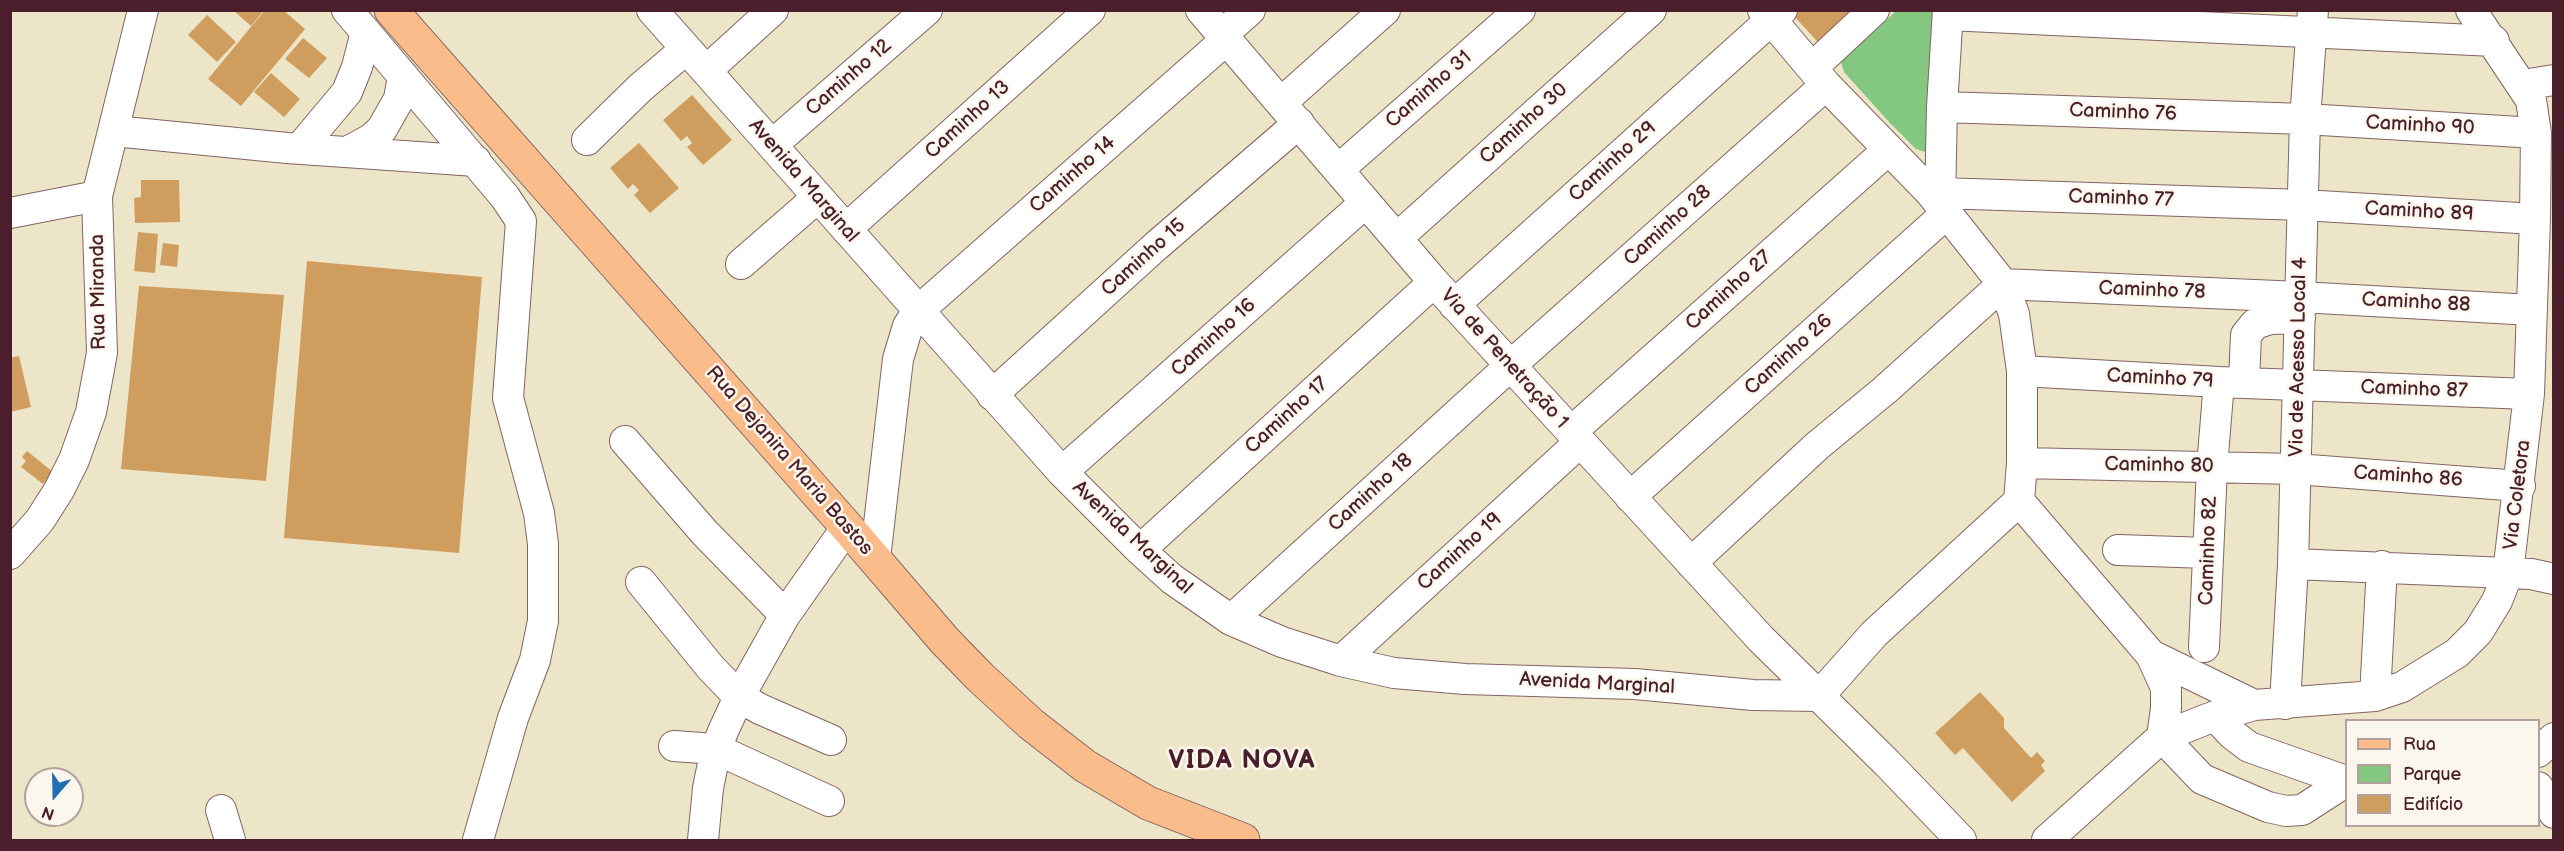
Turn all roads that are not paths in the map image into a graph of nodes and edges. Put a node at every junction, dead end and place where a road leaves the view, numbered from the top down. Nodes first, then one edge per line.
1 (142, 10) edge
2 (391, 10) edge
3 (652, 10) edge
4 (773, 10) edge
5 (927, 10) edge
6 (1090, 10) edge
7 (1201, 10) edge
8 (1250, 10) edge
9 (1385, 10) edge
10 (1520, 10) edge
11 (1651, 10) edge
12 (1874, 10) edge
13 (2471, 10) edge
14 (1948, 13) edge
15 (1772, 14) edge
16 (357, 21) edge
17 (2313, 22) edge
18 (1225, 36) junction
19 (2494, 41) junction
20 (696, 60) junction
21 (403, 76) junction
22 (1819, 76) junction
23 (2553, 80) edge
24 (2523, 85) junction
25 (1942, 107) junction
26 (1290, 113) junction
27 (2305, 119) junction
28 (114, 130) junction
29 (2536, 133) junction
30 (587, 140) dead end
31 (772, 145) junction
32 (300, 148) junction
33 (1888, 150) junction
34 (349, 151) junction
35 (476, 161) junction
36 (1338, 170) junction
37 (545, 185) junction
38 (97, 196) junction
39 (818, 197) junction
40 (1365, 202) junction
41 (1942, 203) junction
42 (2303, 205) junction
43 (10, 213) edge
44 (2535, 219) junction
45 (521, 222) junction
46 (846, 229) junction
47 (1397, 238) junction
48 (741, 264) dead end
49 (1434, 282) junction
50 (2003, 285) junction
51 (1454, 304) junction
52 (2300, 307) junction
53 (2532, 310) junction
54 (918, 311) junction
55 (1510, 366) junction
56 (2022, 370) junction
57 (2231, 382) junction
58 (2299, 386) junction
59 (2529, 394) junction
60 (992, 395) junction
61 (1575, 437) junction
62 (625, 441) dead end
63 (2022, 463) junction
64 (2212, 467) junction
65 (2296, 469) junction
66 (1062, 472) junction
67 (2520, 486) junction
68 (1630, 496) junction
69 (2019, 501) junction
70 (847, 527) junction
71 (1140, 550) junction
72 (2118, 550) dead end
73 (2208, 553) junction
74 (10, 554) edge
75 (875, 560) junction
76 (1691, 563) junction
77 (2293, 564) junction
78 (2382, 566) junction
79 (2508, 573) junction
80 (2553, 579) edge
81 (641, 582) dead end
82 (785, 615) junction
83 (1231, 620) junction
84 (2204, 647) dead end
85 (2151, 655) junction
86 (1341, 661) junction
87 (1819, 696) junction
88 (2375, 696) junction
89 (739, 697) junction
90 (2285, 704) junction
91 (2254, 705) junction
92 (2215, 716) junction
93 (2162, 736) junction
94 (2553, 738) edge
95 (831, 740) dead end
96 (674, 746) dead end
97 (716, 749) junction
98 (2540, 750) edge
99 (2345, 783) edge
100 (2345, 783) edge
101 (2540, 790) edge
102 (829, 801) dead end
103 (221, 810) dead end
104 (2553, 813) edge
105 (230, 840) edge
106 (478, 840) edge
107 (703, 840) edge
108 (1243, 840) edge
109 (1961, 840) edge
110 (2047, 840) edge

1 - 28 street, Rua Miranda
2 - 37 main road, Rua Dejanira Maria Bastos
3 - 20 street, Avenida Marginal
4 - 20 street
5 - 31 street, Caminho 12
6 - 46 street, Caminho 13
7 - 18 street, Via de Penetração 1
8 - 18 street, Caminho 14
9 - 26 street, Caminho 15
10 - 36 street, Caminho 31
11 - 47 street, Caminho 30
12 - 22 street, Caminho 28
13 - 19 street, Via Coletora
14 - 17 street
14 - 25 street
15 - 22 street
15 - 51 street, Caminho 29
16 - 21 street
16 - 32 street
17 - 19 street
17 - 27 street, Via de Acesso Local 4
18 - 26 street, Via de Penetração 1
18 - 54 street, Caminho 14
19 - 24 street, Via Coletora
20 - 30 street
20 - 31 street, Avenida Marginal
21 - 34 street
21 - 35 street
22 - 33 street
22 - 55 street, Caminho 28
23 - 24 street
24 - 29 street, Via Coletora
25 - 27 street, Caminho 76
25 - 41 street
26 - 36 street, Via de Penetração 1
26 - 60 street, Caminho 15
27 - 29 street, Caminho 90
27 - 42 street, Via de Acesso Local 4
28 - 32 street
28 - 38 street, Rua Miranda
29 - 44 street, Via Coletora
31 - 39 street, Avenida Marginal
32 - 34 street
33 - 41 street
33 - 61 street, Caminho 27
34 - 35 street
35 - 45 street
36 - 40 street, Via de Penetração 1
37 - 45 street
37 - 70 main road, Rua Dejanira Maria Bastos
38 - 43 street
38 - 74 street, Rua Miranda
39 - 46 street, Avenida Marginal
39 - 48 street
40 - 47 street, Via de Penetração 1
40 - 66 street, Caminho 16
41 - 42 street, Caminho 77
41 - 50 street
41 - 68 street, Caminho 26
42 - 44 street, Caminho 89
42 - 52 street, Via de Acesso Local 4
44 - 53 street, Via Coletora
45 - 106 street
46 - 54 street, Avenida Marginal
47 - 49 street, Via de Penetração 1
49 - 51 street, Via de Penetração 1
49 - 71 street, Caminho 17
50 - 52 street, Caminho 78
50 - 56 street
50 - 76 street
51 - 55 street, Via de Penetração 1
52 - 53 street, Caminho 88
52 - 57 street, Caminho 82
52 - 58 street, Via de Acesso Local 4
53 - 59 street, Via Coletora
54 - 60 street, Avenida Marginal
54 - 75 street
55 - 61 street, Via de Penetração 1
55 - 83 street, Caminho 18
56 - 57 street, Caminho 79
56 - 63 street
57 - 58 street, Caminho 79
57 - 64 street, Caminho 82
58 - 59 street, Caminho 87
58 - 65 street, Via de Acesso Local 4
59 - 67 street, Via Coletora
60 - 66 street, Avenida Marginal
61 - 68 street, Via de Penetração 1
61 - 86 street, Caminho 19
62 - 82 street
63 - 64 street, Caminho 80
63 - 69 street
64 - 65 street, Caminho 80
64 - 73 street, Caminho 82
65 - 67 street, Caminho 86
65 - 77 street, Via de Acesso Local 4
66 - 71 street, Avenida Marginal
67 - 79 street, Via Coletora
68 - 76 street, Via de Penetração 1
69 - 85 street
69 - 87 street
70 - 75 main road, Rua Dejanira Maria Bastos
70 - 82 street
71 - 83 street, Avenida Marginal
72 - 73 street
73 - 84 street, Caminho 82
75 - 108 main road, Rua Dejanira Maria Bastos
76 - 87 street, Via de Penetração 1
77 - 78 street
77 - 90 street, Via de Acesso Local 4
78 - 79 street
78 - 88 street
79 - 80 street
79 - 88 street, Via Coletora
81 - 89 street
82 - 89 street
83 - 86 street, Avenida Marginal
85 - 91 street, Via Coletora
85 - 93 street
86 - 87 street, Avenida Marginal
87 - 109 street
88 - 90 street, Via Coletora
89 - 95 street
89 - 97 street
90 - 91 street, Via Coletora
91 - 92 street
92 - 93 street
92 - 100 street
93 - 99 street
93 - 110 street
94 - 98 street
96 - 97 street
97 - 102 street
97 - 107 street
101 - 104 street
103 - 105 street

